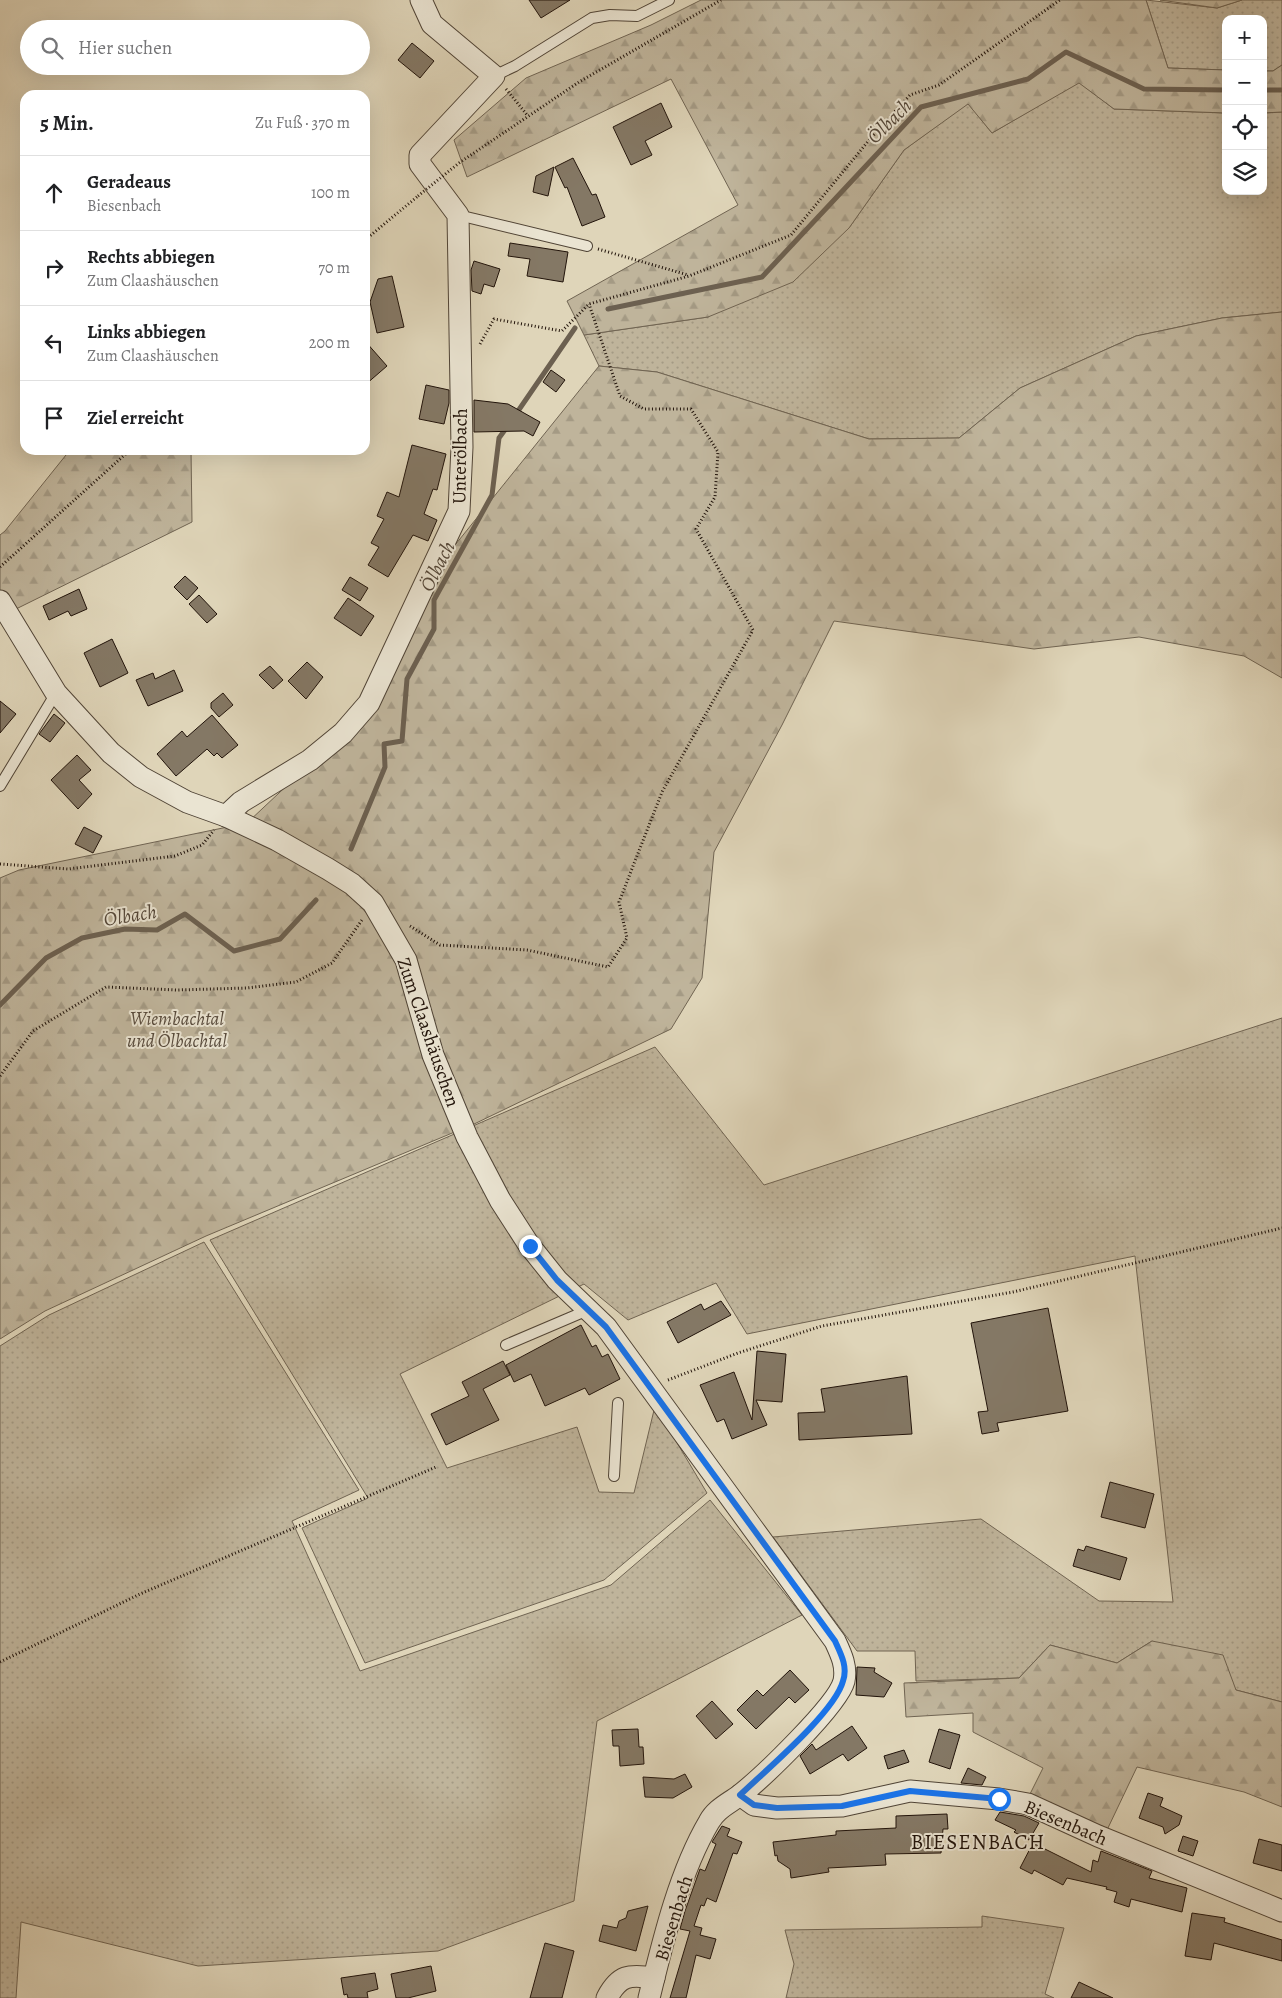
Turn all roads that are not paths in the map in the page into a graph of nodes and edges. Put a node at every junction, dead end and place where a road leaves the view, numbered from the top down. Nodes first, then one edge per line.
1 (422, 0) edge
2 (669, 0) edge
3 (494, 76) junction
4 (458, 215) junction
5 (587, 246) road end
6 (0, 601) edge
7 (56, 693) junction
8 (0, 786) edge
9 (226, 816) junction
10 (589, 1310) junction
11 (506, 1345) dead end
12 (618, 1403) dead end
13 (614, 1476) dead end
14 (740, 1795) junction
15 (1282, 1911) edge
16 (651, 1988) edge
17 (606, 1998) edge

1 - 3 street
2 - 3 lane
3 - 4 street
4 - 5 lane
4 - 9 street, Unterölbach
6 - 7 street, Zum Claashäuschen
7 - 8 lane
7 - 9 street, Zum Claashäuschen
9 - 10 street, Zum Claashäuschen
10 - 11 lane
10 - 14 street, Zum Claashäuschen
12 - 13 lane
14 - 15 street, Biesenbach
14 - 16 street, Biesenbach
16 - 17 street

